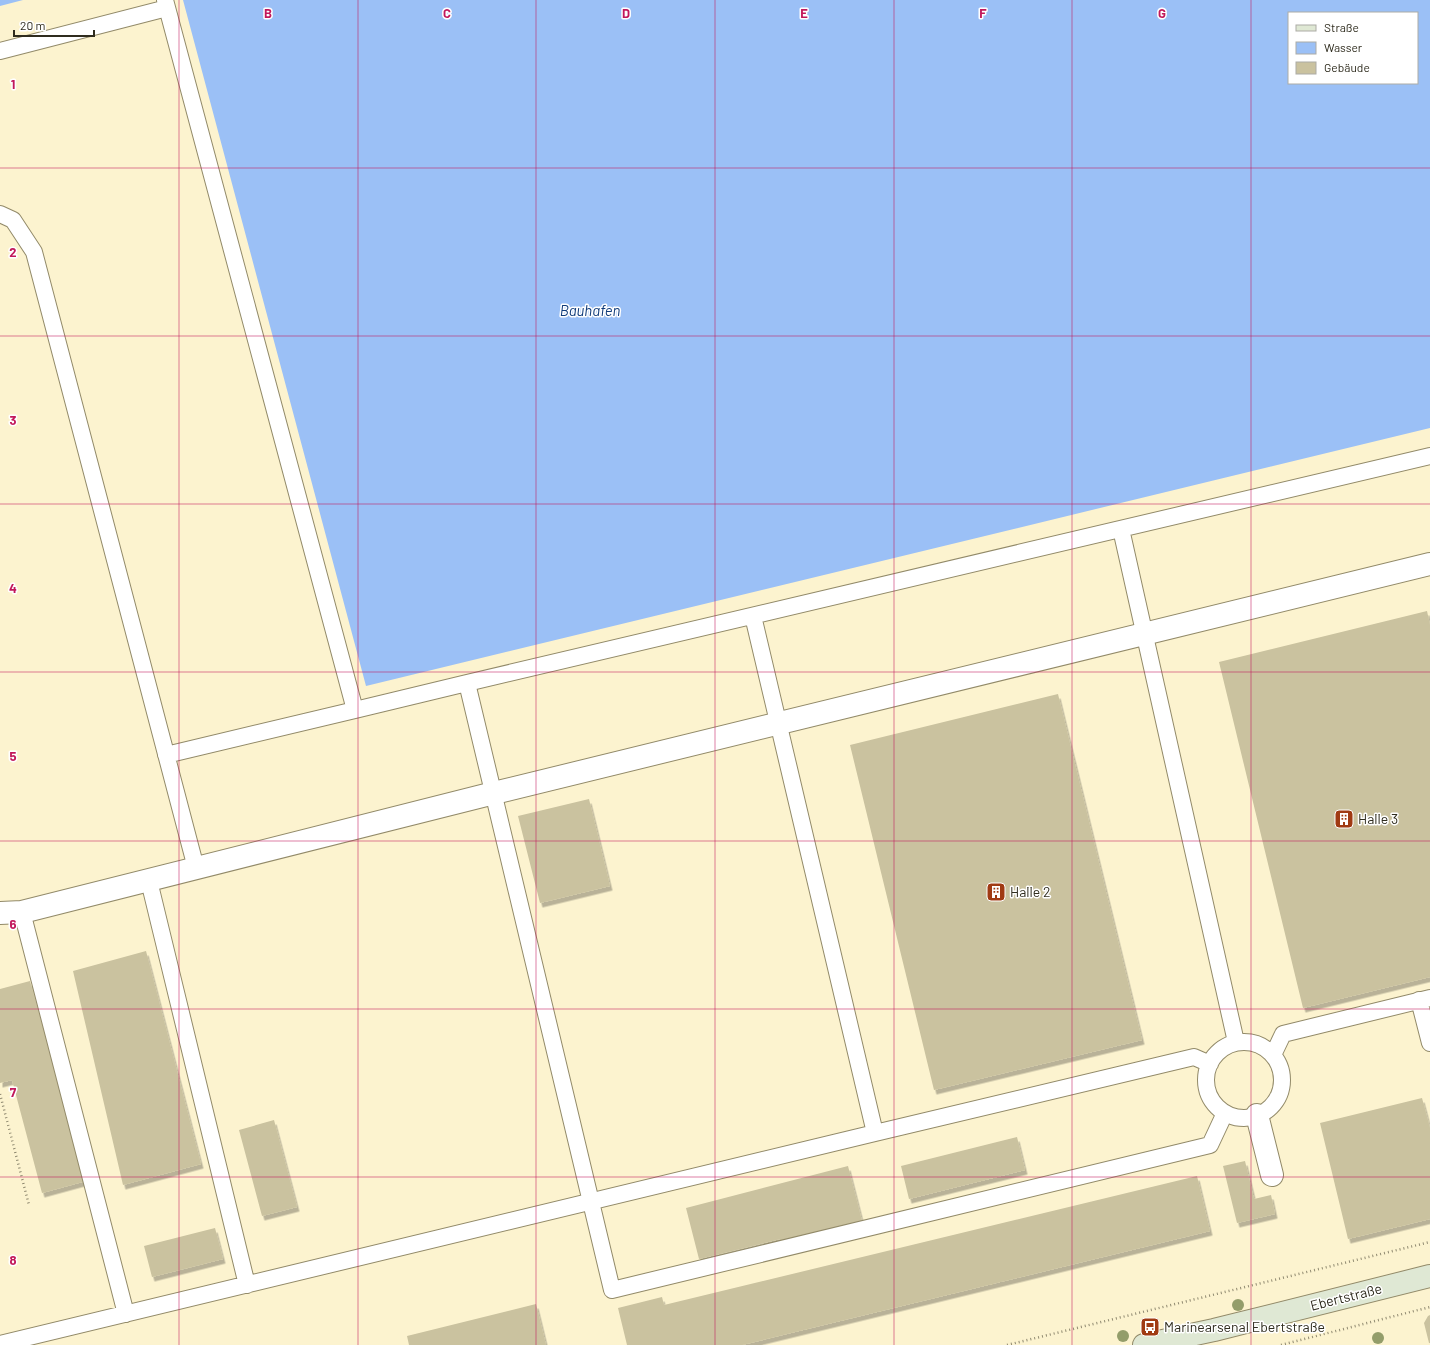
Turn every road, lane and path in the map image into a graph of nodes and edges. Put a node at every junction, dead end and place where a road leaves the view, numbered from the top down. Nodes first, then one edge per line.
1 (166, 4) edge
2 (0, 51) edge
3 (0, 214) edge
4 (1430, 456) edge
5 (1121, 529) junction
6 (1430, 564) edge
7 (753, 616) junction
8 (1145, 634) junction
9 (467, 683) junction
10 (355, 710) junction
11 (778, 724) junction
12 (166, 756) junction
13 (494, 794) junction
14 (196, 868) junction
15 (149, 881) junction
16 (22, 912) junction
17 (0, 913) edge
18 (1425, 999) edge
19 (1236, 1042) junction
20 (1430, 1043) edge
21 (1273, 1055) junction
22 (1210, 1064) junction
23 (0, 1094) edge
24 (1225, 1113) junction
25 (1257, 1116) junction
26 (875, 1133) junction
27 (1272, 1176) dead end
28 (591, 1202) junction
29 (29, 1205) dead end
30 (1430, 1242) edge
31 (1430, 1276) edge
32 (247, 1285) junction
33 (1430, 1307) edge
34 (126, 1314) junction
35 (0, 1344) edge
36 (1007, 1345) edge
37 (1144, 1345) edge
38 (1281, 1345) edge

1 - 2 lane
1 - 10 lane
3 - 12 lane
4 - 5 lane
5 - 7 lane
5 - 8 lane
6 - 8 street
7 - 9 lane
7 - 11 lane
8 - 11 street
8 - 19 lane
9 - 10 lane
9 - 13 lane
10 - 12 lane
11 - 13 street
11 - 26 lane
12 - 14 lane
13 - 14 street
13 - 28 lane
14 - 15 street
15 - 16 street
15 - 32 lane
16 - 17 street
16 - 34 lane
18 - 20 lane
18 - 21 lane
19 - 21 lane
19 - 22 lane
21 - 25 lane
22 - 24 lane
22 - 26 lane
23 - 29 path
24 - 25 lane
24 - 28 lane
25 - 27 street
26 - 28 lane
28 - 32 lane
30 - 36 path
31 - 37 street, Ebertstraße
32 - 34 lane
33 - 38 path
34 - 35 lane

